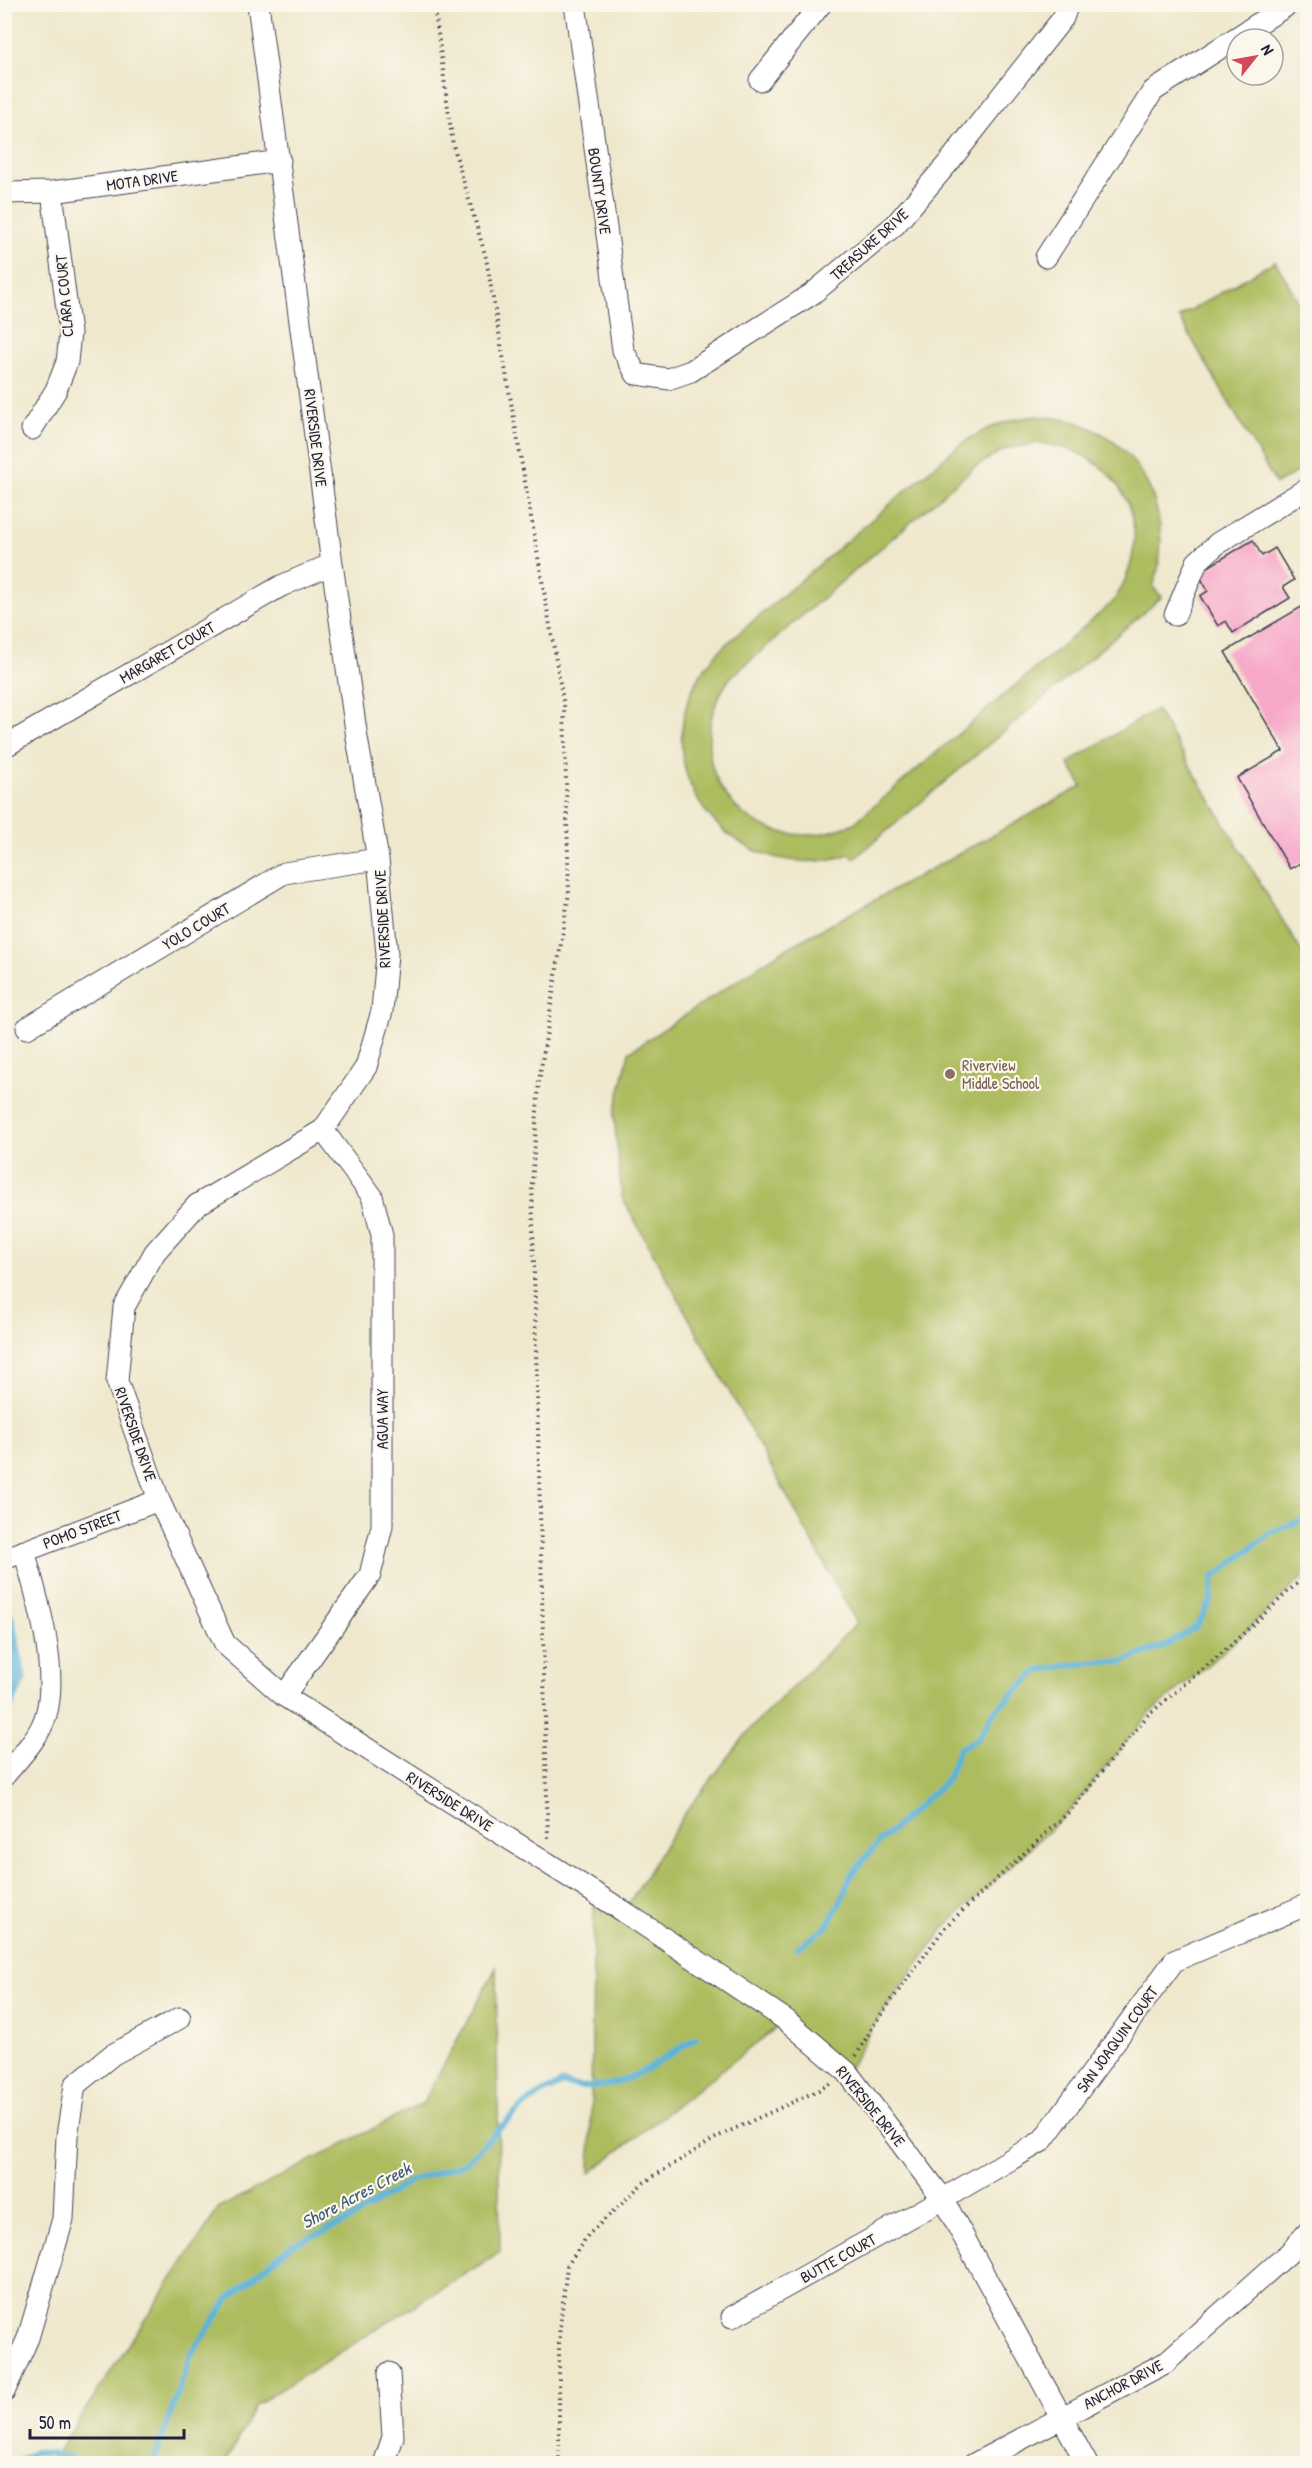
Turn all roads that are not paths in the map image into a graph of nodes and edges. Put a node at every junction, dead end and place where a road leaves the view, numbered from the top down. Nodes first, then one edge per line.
1 (258, 4) edge
2 (575, 4) edge
3 (821, 4) edge
4 (1068, 4) edge
5 (1289, 4) edge
6 (760, 80) dead end
7 (280, 161) junction
8 (52, 192) junction
9 (4, 193) edge
10 (1046, 257) dead end
11 (636, 374) joint
12 (32, 429) dead end
13 (1308, 488) edge
14 (332, 564) junction
15 (1175, 615) dead end
16 (4, 747) edge
17 (378, 859) junction
18 (27, 1028) dead end
19 (323, 1130) junction
20 (159, 1500) junction
21 (14, 1555) edge
22 (284, 1696) junction
23 (4, 1776) edge
24 (1308, 1904) edge
25 (180, 2018) dead end
26 (943, 2199) junction
27 (1308, 2232) edge
28 (732, 2318) dead end
29 (389, 2373) dead end
30 (4, 2392) edge
31 (1061, 2417) junction
32 (384, 2463) edge
33 (974, 2463) edge
34 (1087, 2463) edge

1 - 7 street, RIVERSIDE DRIVE
2 - 11 street, BOUNTY DRIVE
3 - 6 street
4 - 11 street, TREASURE DRIVE
5 - 10 street
7 - 8 street, MOTA DRIVE
7 - 14 street, RIVERSIDE DRIVE
8 - 9 street, MOTA DRIVE
8 - 12 street, CLARA COURT
13 - 15 street
14 - 16 street, MARGARET COURT
14 - 17 street, RIVERSIDE DRIVE
17 - 18 street, YOLO COURT
17 - 19 street, RIVERSIDE DRIVE
19 - 20 street, RIVERSIDE DRIVE
19 - 22 street, AGUA WAY
20 - 21 street, POMO STREET
20 - 22 street, RIVERSIDE DRIVE
21 - 23 street
22 - 26 street, RIVERSIDE DRIVE
24 - 26 street, SAN JOAQUIN COURT
25 - 30 street
26 - 28 street, BUTTE COURT
26 - 31 street, RIVERSIDE DRIVE
27 - 31 street, ANCHOR DRIVE
29 - 32 street
31 - 33 street, ANCHOR DRIVE
31 - 34 street, RIVERSIDE DRIVE

